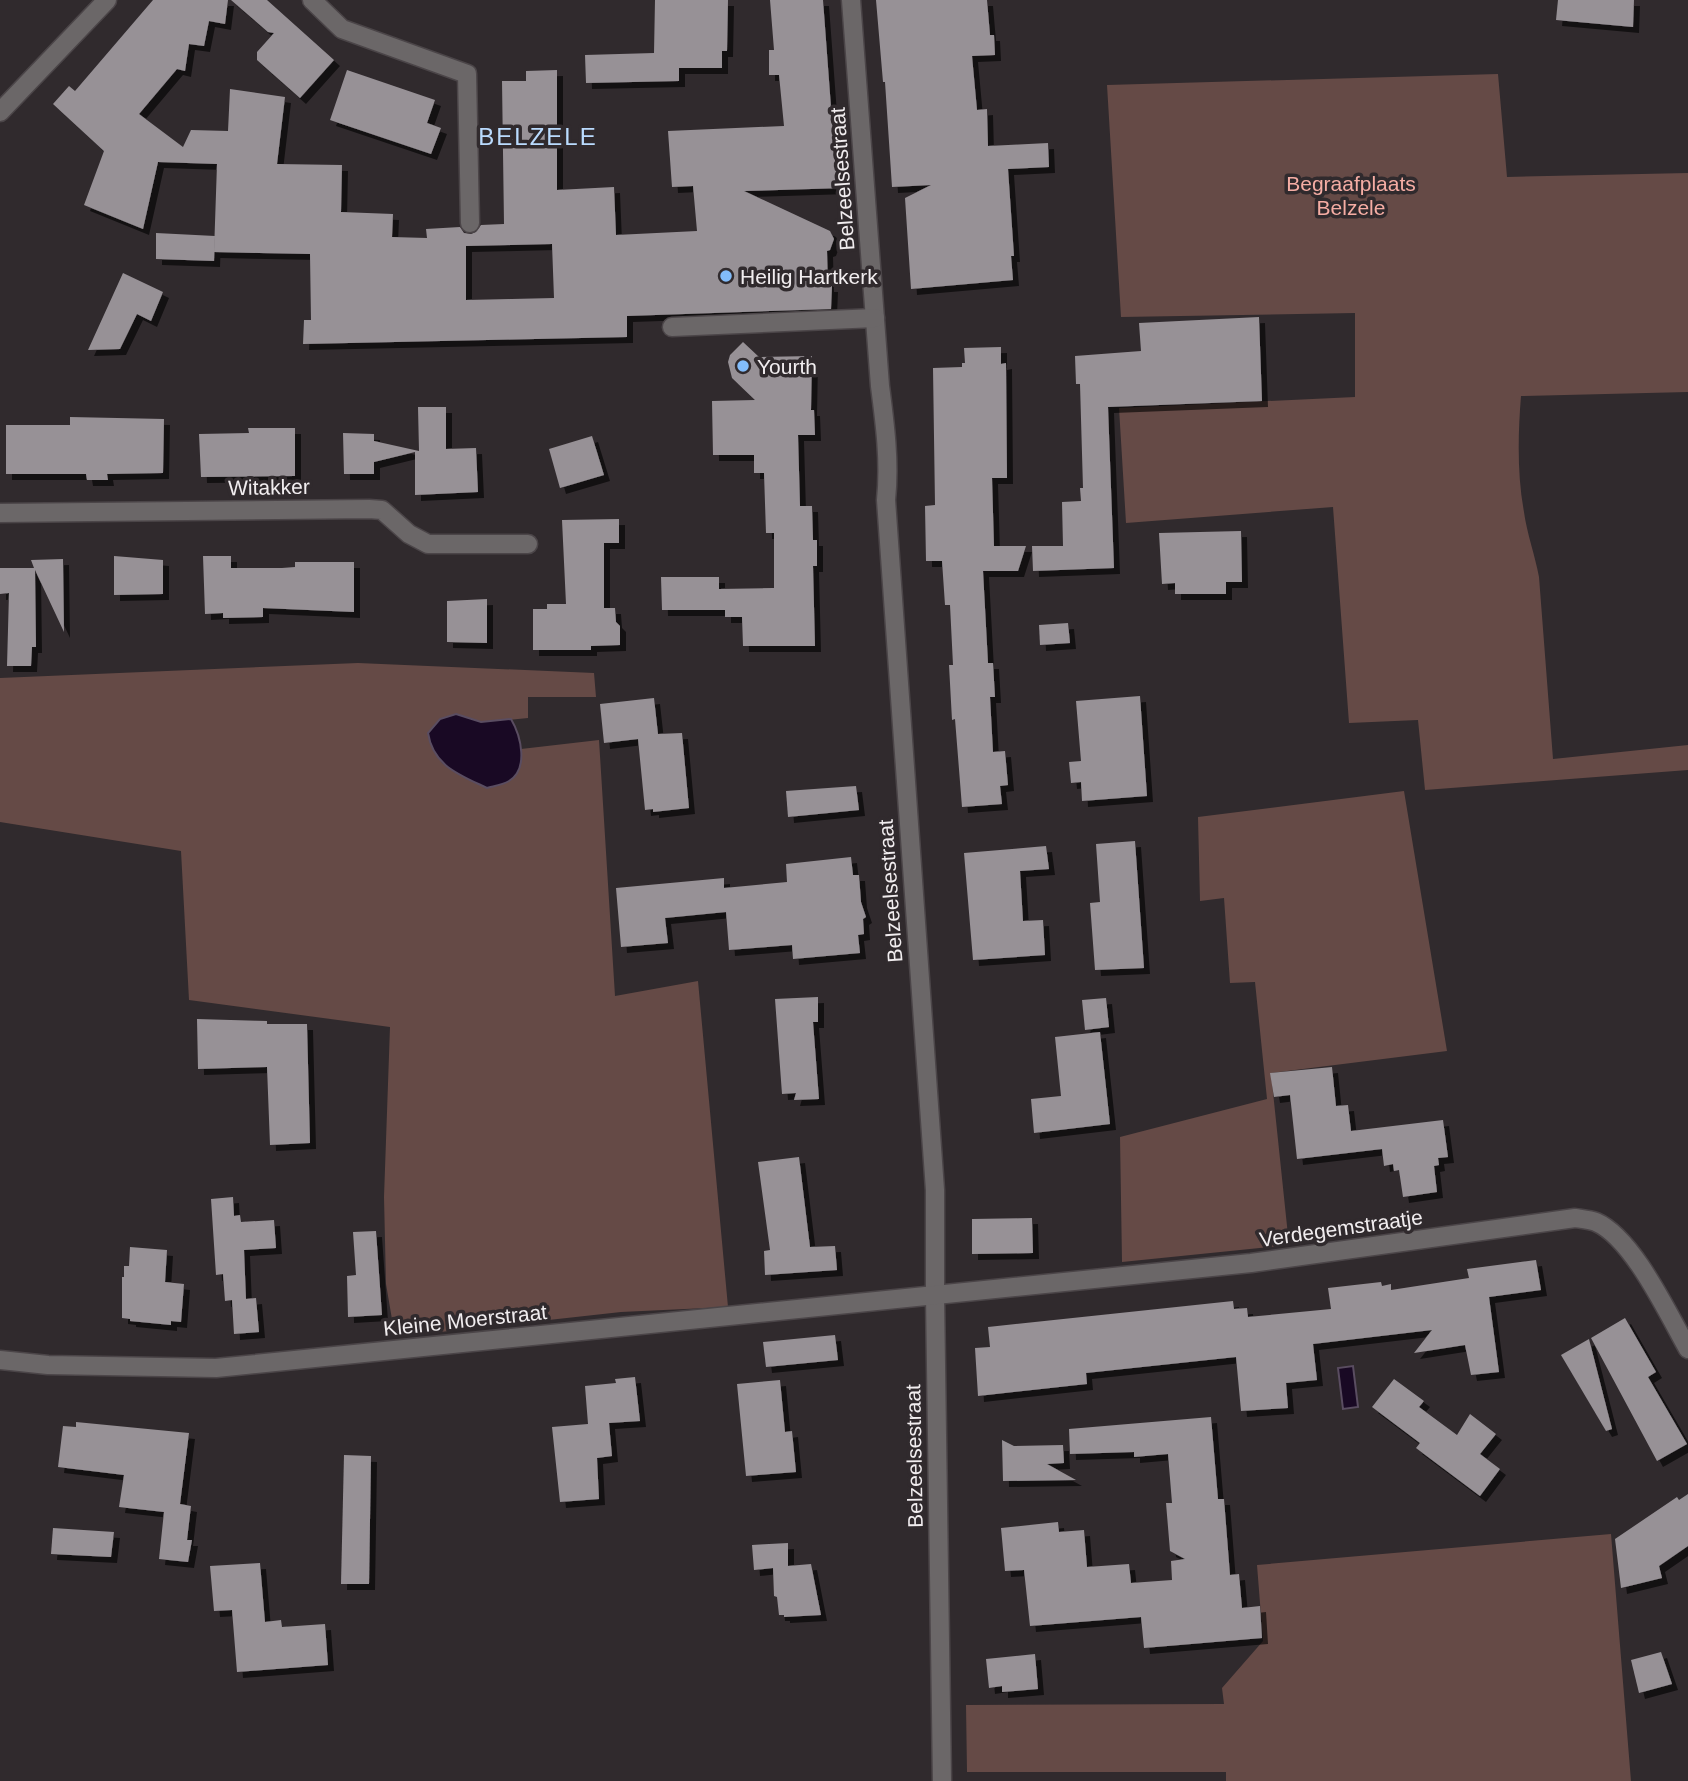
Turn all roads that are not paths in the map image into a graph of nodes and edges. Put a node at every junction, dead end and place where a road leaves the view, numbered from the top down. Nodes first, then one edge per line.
1 (107, 0) edge
2 (312, 0) edge
3 (851, 0) edge
4 (0, 112) edge
5 (470, 223) dead end
6 (875, 317) junction
7 (672, 327) dead end
8 (0, 513) edge
9 (528, 544) dead end
10 (935, 1296) junction
11 (1688, 1349) edge
12 (0, 1360) edge
13 (942, 1781) edge

1 - 4 street
2 - 5 street
3 - 6 street, Belzeelsestraat
6 - 7 street
6 - 10 street, Belzeelsestraat
8 - 9 street, Witakker
10 - 11 street, Verdegemstraatje
10 - 12 street, Kleine Moerstraat
10 - 13 street, Belzeelsestraat

